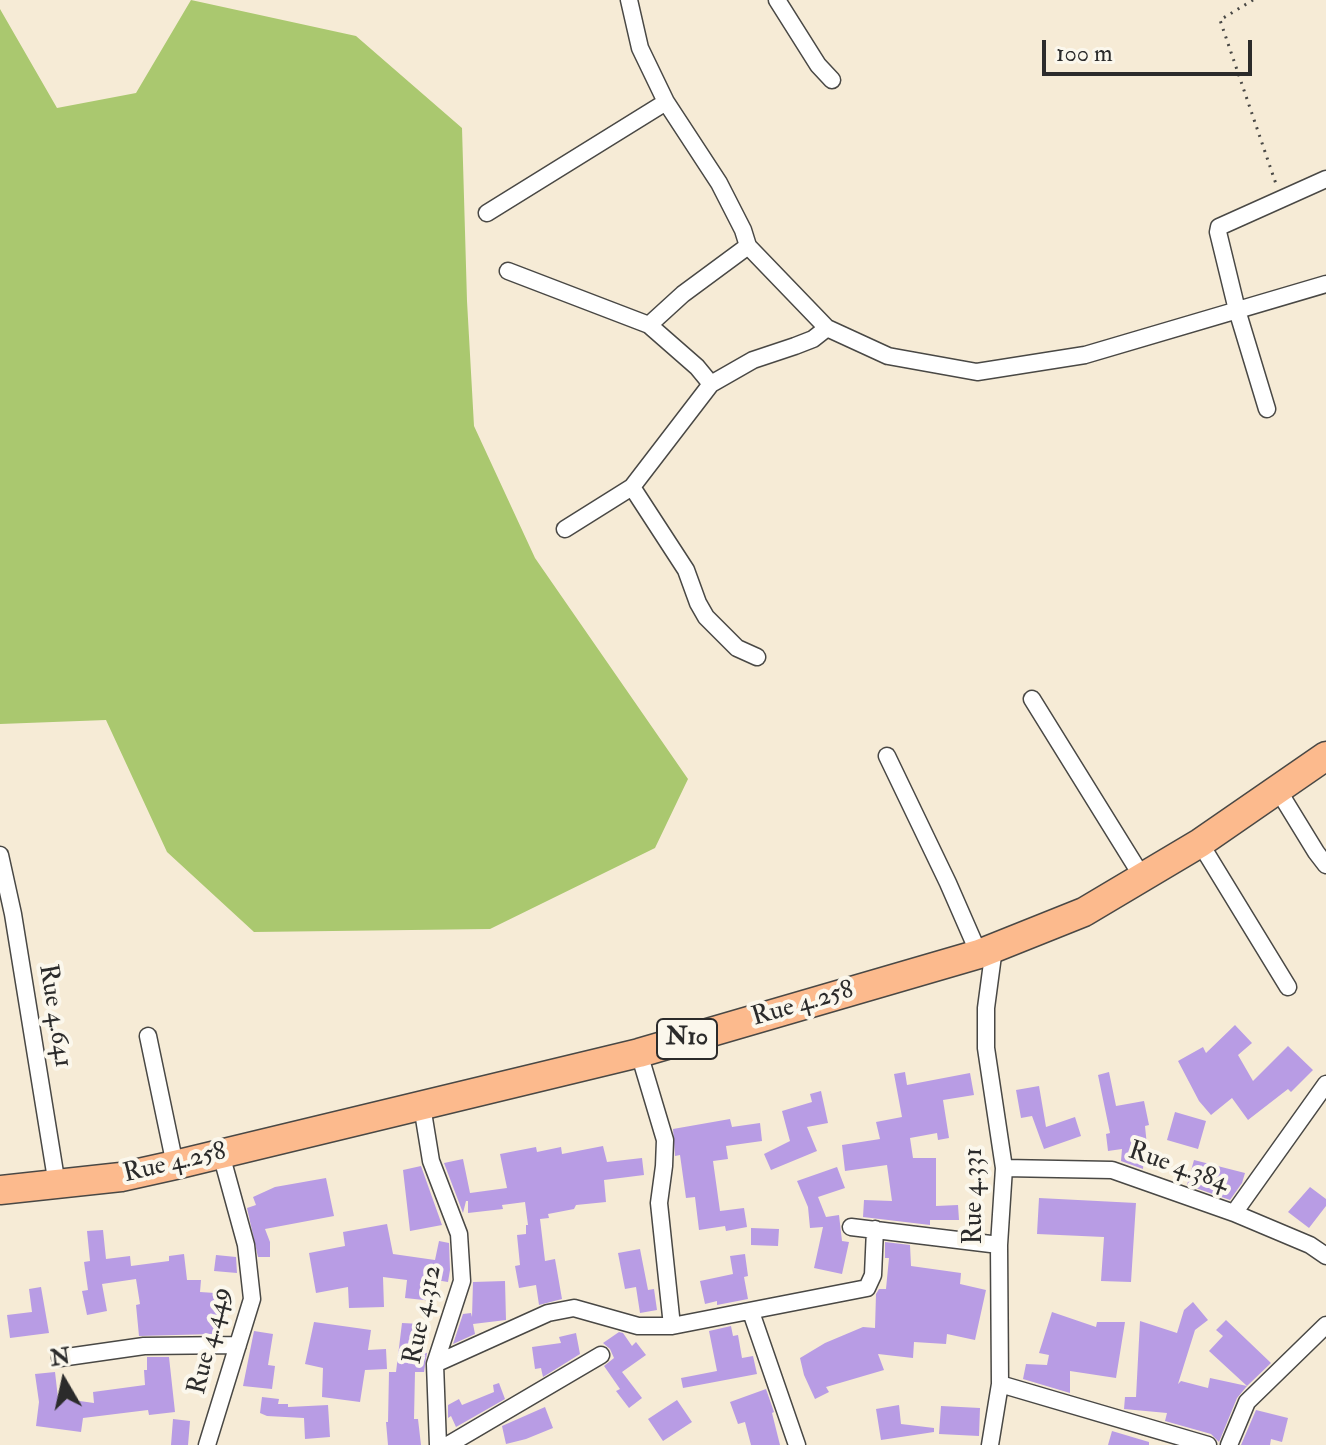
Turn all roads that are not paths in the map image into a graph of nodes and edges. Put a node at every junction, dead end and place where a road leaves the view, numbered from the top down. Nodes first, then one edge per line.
1 (629, 0) edge
2 (777, 0) edge
3 (832, 80) dead end
4 (666, 102) junction
5 (1326, 179) edge
6 (487, 213) dead end
7 (748, 246) junction
8 (508, 271) dead end
9 (1326, 284) edge
10 (1237, 310) junction
11 (649, 325) junction
12 (827, 328) junction
13 (711, 384) junction
14 (1267, 409) dead end
15 (632, 487) junction
16 (565, 529) dead end
17 (757, 657) dead end
18 (1032, 699) dead end
19 (887, 756) dead end
20 (1326, 756) edge
21 (1278, 790) junction
22 (1200, 843) junction
23 (0, 855) edge
24 (1326, 865) edge
25 (1143, 878) junction
26 (986, 951) junction
27 (1288, 987) dead end
28 (148, 1036) dead end
29 (639, 1053) junction
30 (1326, 1084) edge
31 (422, 1106) junction
32 (221, 1154) junction
33 (175, 1165) junction
34 (1004, 1168) junction
35 (57, 1185) junction
36 (0, 1190) edge
37 (1234, 1213) junction
38 (851, 1227) dead end
39 (875, 1229) junction
40 (999, 1245) junction
41 (1326, 1256) edge
42 (751, 1312) junction
43 (1326, 1325) edge
44 (672, 1326) junction
45 (238, 1345) junction
46 (601, 1355) dead end
47 (60, 1358) dead end
48 (435, 1364) junction
49 (1000, 1384) junction
50 (207, 1445) edge
51 (438, 1445) edge
52 (448, 1445) edge
53 (797, 1445) edge
54 (990, 1445) edge
55 (1208, 1445) edge
56 (1229, 1445) edge

1 - 4 street
2 - 3 street
4 - 6 street
4 - 7 street
5 - 10 street
7 - 11 street
7 - 12 street
8 - 11 street
9 - 10 street
10 - 12 street
10 - 14 street
11 - 13 street
12 - 13 street
13 - 15 street
15 - 16 street
15 - 17 street
18 - 25 street
19 - 26 street
20 - 21 highway, Rue 4.258 / N10
21 - 22 highway, Rue 4.258 / N10
21 - 24 street
22 - 25 highway, Rue 4.258 / N10
22 - 27 street
23 - 35 street, Rue 4.641
25 - 26 highway, Rue 4.258 / N10
26 - 29 highway, Rue 4.258 / N10
26 - 34 street, Rue 4.331
28 - 33 street
29 - 31 highway, Rue 4.258 / N10
29 - 44 street
30 - 37 street
31 - 32 highway, Rue 4.258 / N10
31 - 48 street, Rue 4.312
32 - 33 highway, Rue 4.258 / N10
32 - 45 street, Rue 4.449
33 - 35 highway, Rue 4.258 / N10
34 - 37 street, Rue 4.384
34 - 40 street, Rue 4.331
35 - 36 highway, Rue 4.258 / N10
37 - 41 street, Rue 4.384
38 - 39 street
39 - 40 street
39 - 42 street
40 - 49 street, Rue 4.331
42 - 44 street
42 - 53 street
43 - 56 street
44 - 48 street
45 - 47 street
45 - 50 street, Rue 4.449
46 - 52 street
48 - 51 street, Rue 4.312
49 - 54 street, Rue 4.331
49 - 55 street

